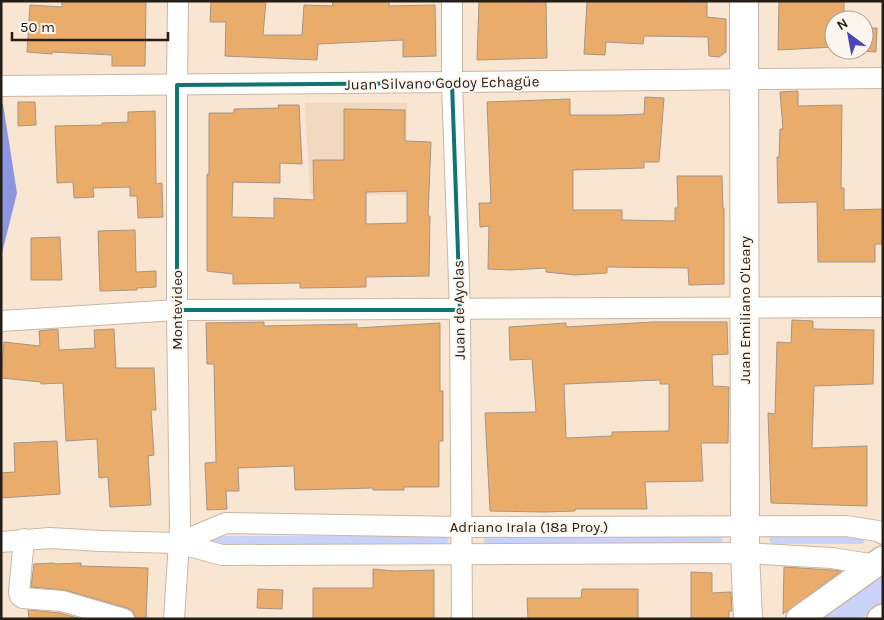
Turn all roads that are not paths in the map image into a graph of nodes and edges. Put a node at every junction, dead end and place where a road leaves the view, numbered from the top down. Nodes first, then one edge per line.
1 (178, 1) edge
2 (452, 1) edge
3 (744, 1) edge
4 (883, 78) edge
5 (744, 80) junction
6 (452, 82) junction
7 (177, 85) junction
8 (5, 86) edge
9 (883, 306) edge
10 (745, 307) junction
11 (177, 310) junction
12 (460, 310) junction
13 (3, 320) edge
14 (461, 527) junction
15 (883, 534) edge
16 (24, 539) junction
17 (745, 540) junction
18 (1, 542) edge
19 (178, 544) junction
20 (461, 554) junction
21 (879, 562) edge
22 (124, 619) edge
23 (174, 619) edge
24 (462, 619) edge
25 (748, 619) edge
26 (799, 619) edge

1 - 7 street, Montevideo
2 - 6 street, Juan de Ayolas
3 - 5 main road, Juan Emiliano O'Leary
4 - 5 street, Juan Silvano Godoy Echagüe
5 - 6 street, Juan Silvano Godoy Echagüe
5 - 10 main road, Juan Emiliano O'Leary
6 - 7 street, Juan Silvano Godoy Echagüe
6 - 12 street, Juan de Ayolas
7 - 8 street, Juan Silvano Godoy Echagüe
7 - 11 street, Montevideo
9 - 10 street
10 - 12 street
10 - 17 main road, Juan Emiliano O'Leary
11 - 12 street
11 - 13 street
11 - 19 street, Montevideo
12 - 14 street, Juan de Ayolas
14 - 17 street, Adriano Irala (18ª Proy.)
14 - 19 street, Adriano Irala (18ª Proy.)
14 - 20 street, Juan de Ayolas
15 - 17 street, Adriano Irala (18ª Proy.)
16 - 18 street, Adriano Irala (18ª Proy.)
16 - 19 street, Adriano Irala (18ª Proy.)
16 - 22 street
17 - 20 street, Adriano Irala (18ª Proy.)
17 - 21 street, Adriano Irala (18ª Proy.)
17 - 25 main road, Juan Emiliano O'Leary
19 - 20 street, Adriano Irala (18ª Proy.)
19 - 23 street, Montevideo
20 - 24 street, Juan de Ayolas
21 - 26 street

